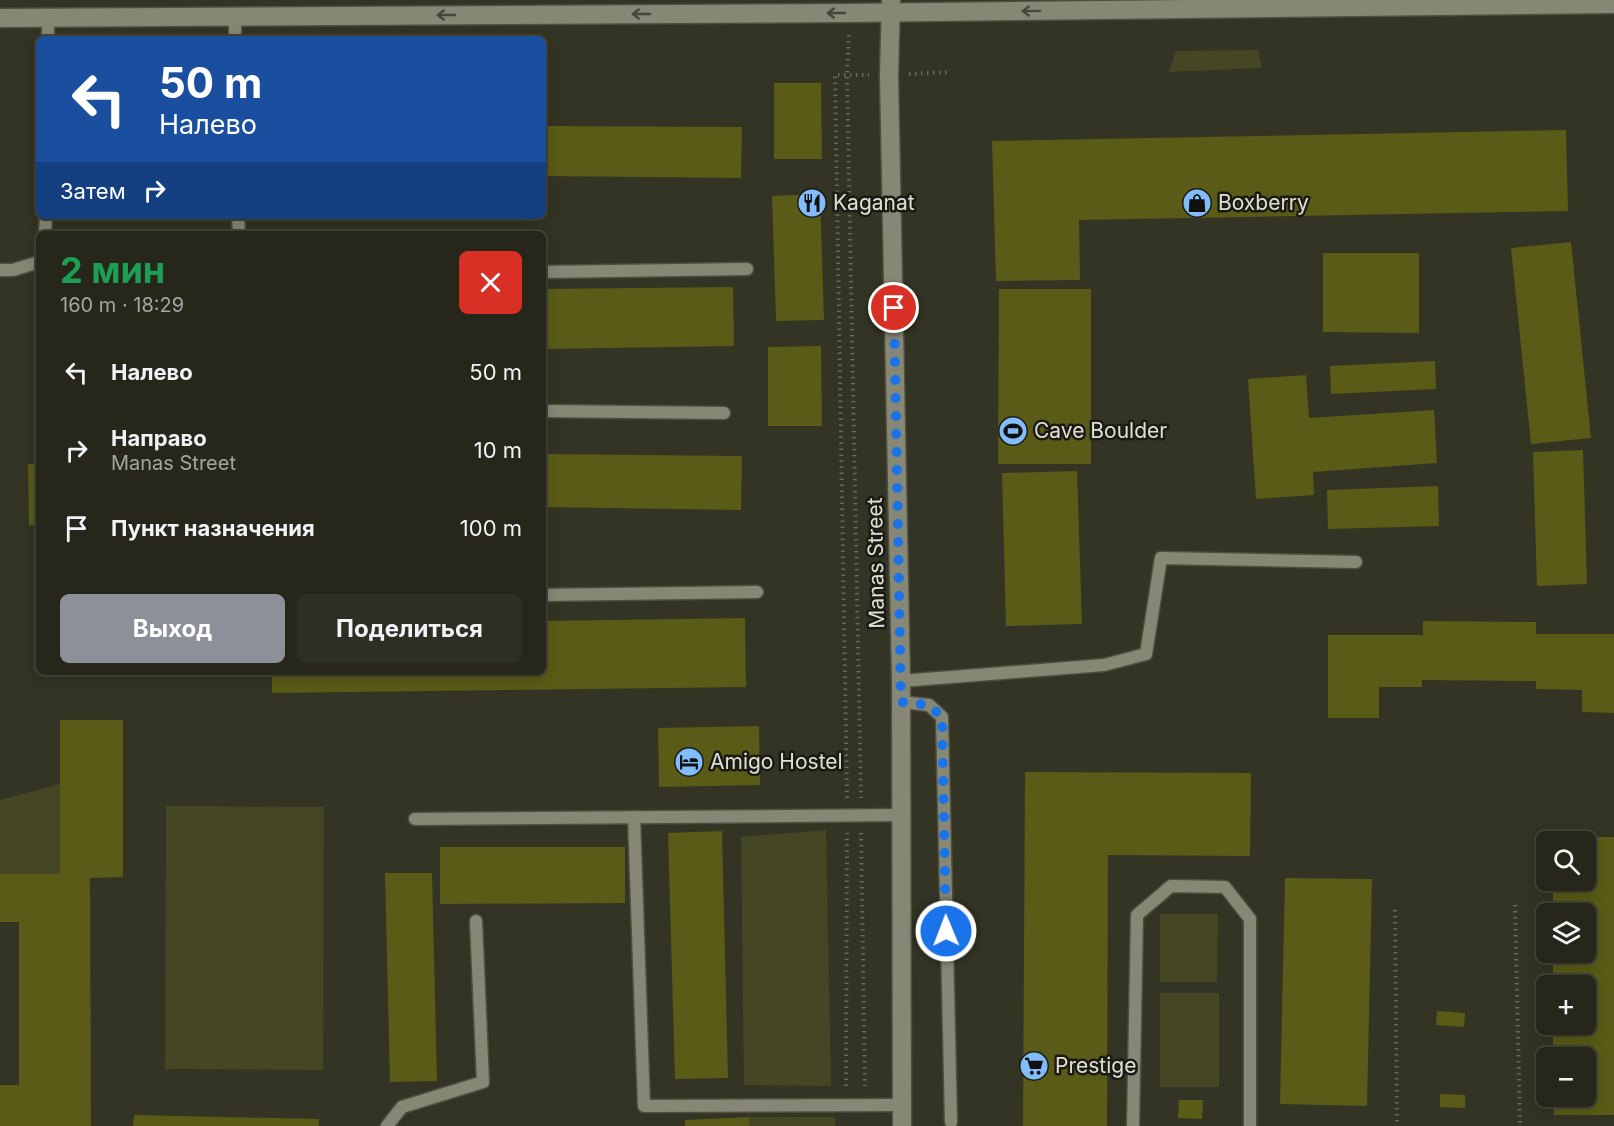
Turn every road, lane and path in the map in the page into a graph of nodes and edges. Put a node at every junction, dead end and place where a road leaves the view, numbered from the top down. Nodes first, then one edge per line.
1 (1614, 4) edge
2 (891, 6) edge
3 (850, 13) junction
4 (235, 16) junction
5 (48, 17) junction
6 (0, 18) edge
7 (48, 36) edge
8 (235, 36) edge
9 (847, 75) junction
10 (36, 263) edge
11 (747, 269) dead end
12 (0, 270) edge
13 (546, 272) edge
14 (546, 411) edge
15 (724, 412) dead end
16 (1356, 562) dead end
17 (757, 592) dead end
18 (546, 595) edge
19 (901, 681) junction
20 (901, 702) junction
21 (847, 815) junction
22 (861, 815) junction
23 (902, 815) junction
24 (634, 817) junction
25 (416, 819) dead end
26 (1515, 905) dead end
27 (1395, 910) dead end
28 (476, 921) dead end
29 (846, 1105) junction
30 (865, 1105) junction
31 (902, 1105) junction
32 (951, 1122) dead end
33 (387, 1126) edge
34 (902, 1126) edge
35 (1133, 1126) edge
36 (1250, 1126) edge
37 (1397, 1126) edge
38 (1520, 1126) edge

1 -> 2 street
2 - 3 street
2 - 19 street, Manas Street
3 -> 4 street
3 - 9 path
4 - 5 street
4 - 8 lane
5 - 6 street
5 - 7 lane
9 - 21 path
9 - 22 path
10 - 12 lane
11 - 13 lane
14 - 15 lane
16 - 19 lane
17 - 18 lane
19 - 20 street, Manas Street
20 - 23 street, Manas Street
20 - 32 lane
21 - 22 lane
21 - 24 lane
21 - 29 path
22 - 23 lane
22 - 30 path
23 - 31 street, Manas Street
24 - 25 lane
24 - 29 lane
26 - 38 path
27 - 37 path
28 - 33 lane
29 - 30 lane
30 - 31 lane
31 - 34 street, Manas Street
35 - 36 lane

